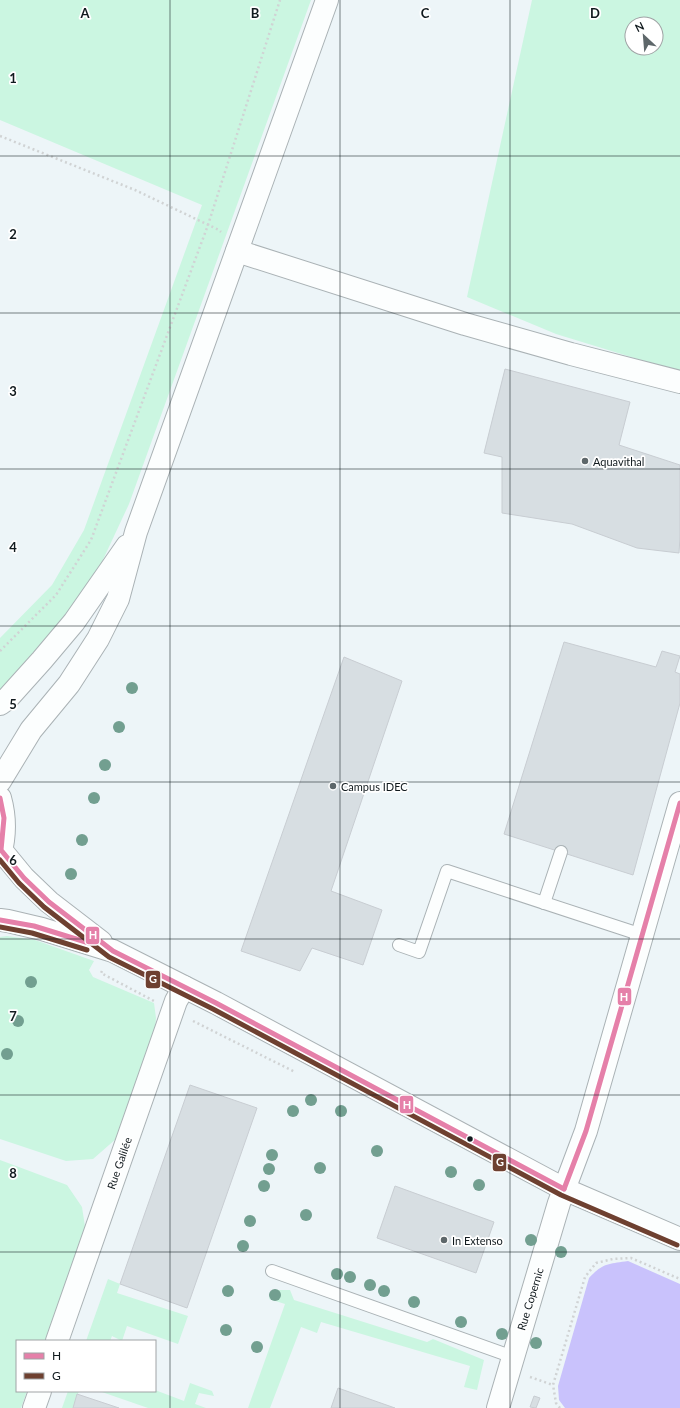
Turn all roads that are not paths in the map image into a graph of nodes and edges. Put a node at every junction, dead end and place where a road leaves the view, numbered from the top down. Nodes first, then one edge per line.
1 (327, 0) edge
2 (237, 251) junction
3 (680, 382) edge
4 (136, 532) junction
5 (0, 704) edge
6 (0, 781) edge
7 (0, 798) edge
8 (680, 803) edge
9 (561, 852) dead end
10 (1, 853) edge
11 (544, 903) junction
12 (0, 920) edge
13 (642, 935) junction
14 (399, 946) dead end
15 (113, 951) junction
16 (184, 987) junction
17 (564, 1189) junction
18 (680, 1240) edge
19 (272, 1271) dead end
20 (57, 1340) edge
21 (513, 1357) junction
22 (40, 1392) edge
23 (34, 1408) edge
24 (498, 1408) edge

1 - 2 street
2 - 3 street
2 - 4 street
4 - 5 street
4 - 6 street
7 - 10 street
8 - 13 street, Rue Copernic
9 - 11 lane
10 - 15 street
11 - 13 lane
11 - 14 lane
12 - 15 street
13 - 17 street, Rue Copernic
15 - 16 street
16 - 17 street
16 - 20 street, Rue Galilée
17 - 18 street
17 - 21 street, Rue Copernic
19 - 21 lane
21 - 24 street, Rue Copernic
22 - 23 street

